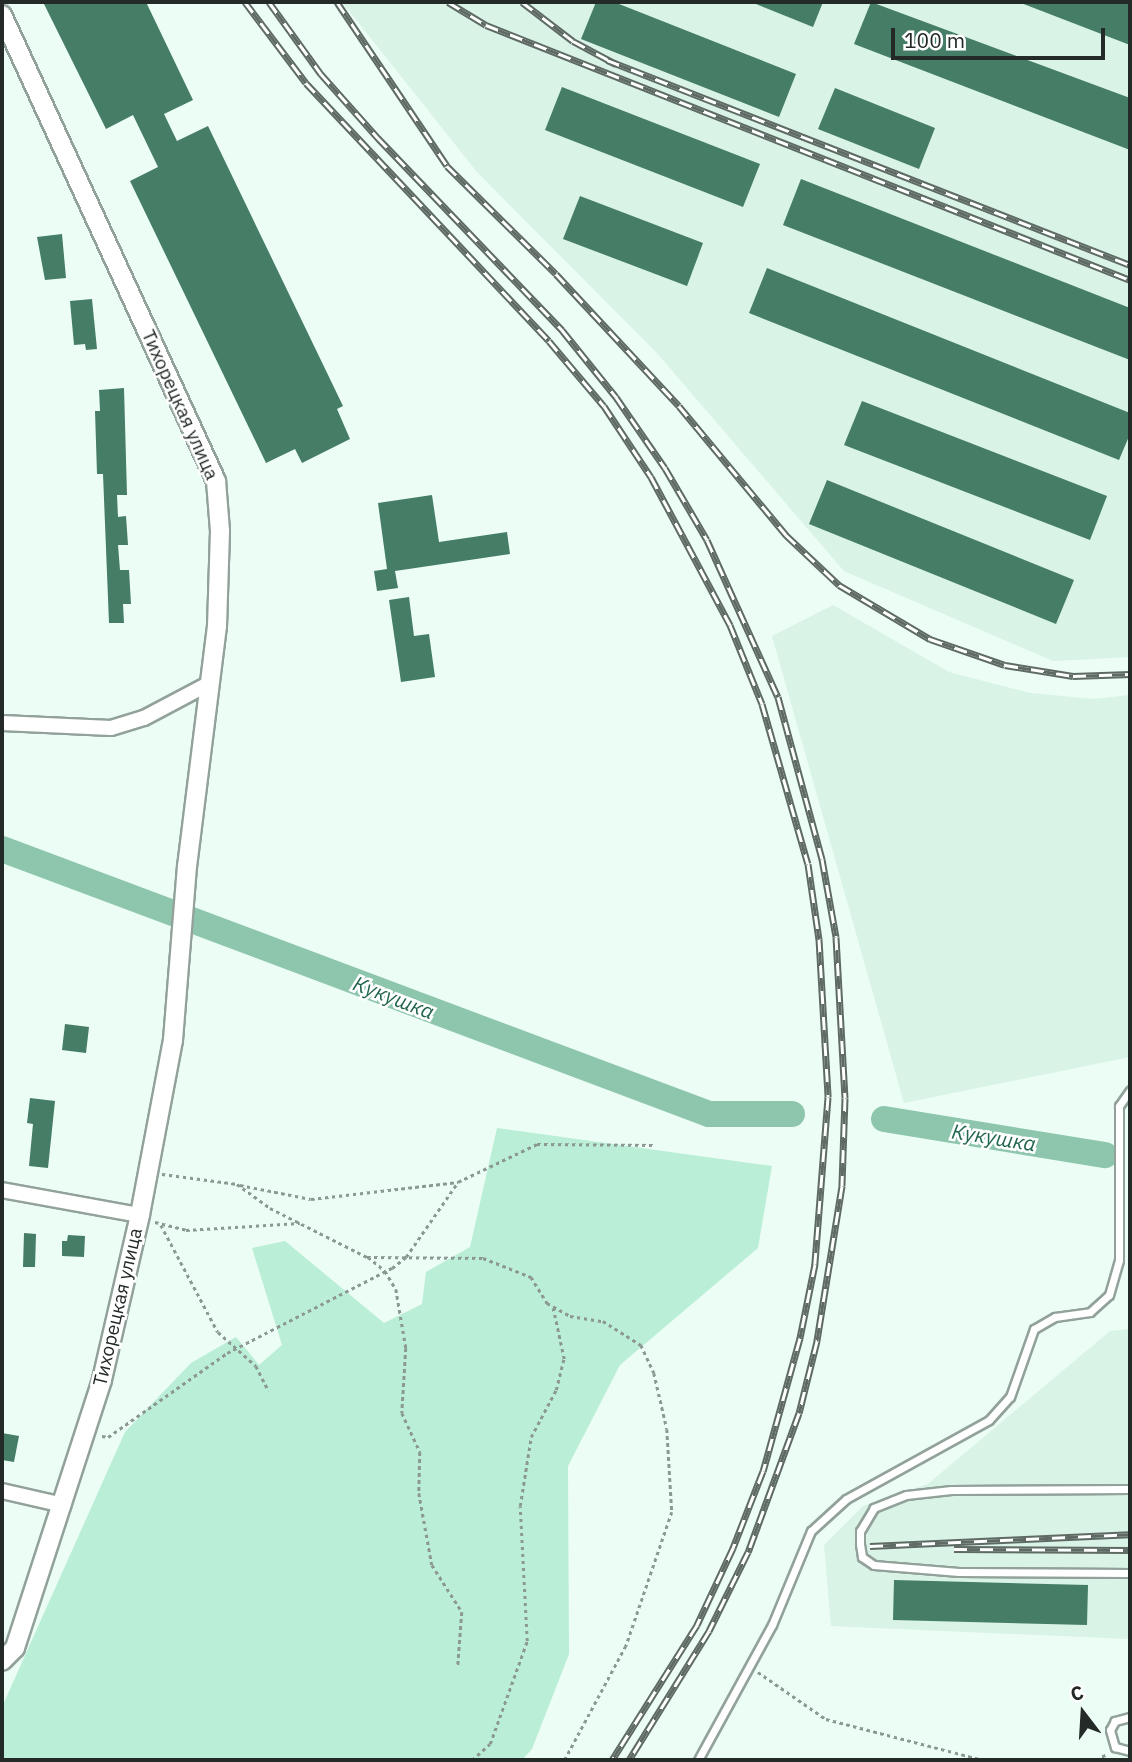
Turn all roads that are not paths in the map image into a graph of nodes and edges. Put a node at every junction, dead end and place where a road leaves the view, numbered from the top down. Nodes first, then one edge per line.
1 (2, 15) edge
2 (210, 683) junction
3 (2, 723) edge
4 (1130, 1090) edge
5 (2, 1190) edge
6 (140, 1214) junction
7 (1130, 1489) edge
8 (2, 1491) edge
9 (63, 1505) junction
10 (1130, 1573) edge
11 (2, 1661) edge
12 (1130, 1717) edge
13 (1130, 1751) edge
14 (698, 1760) edge

1 - 2 street, Тихорецкая улица
2 - 3 street
2 - 6 street, Тихорецкая улица
4 - 14 lane
5 - 6 street
6 - 9 street, Тихорецкая улица
7 - 10 lane
8 - 9 street
9 - 11 street, Тихорецкая улица
12 - 13 lane

